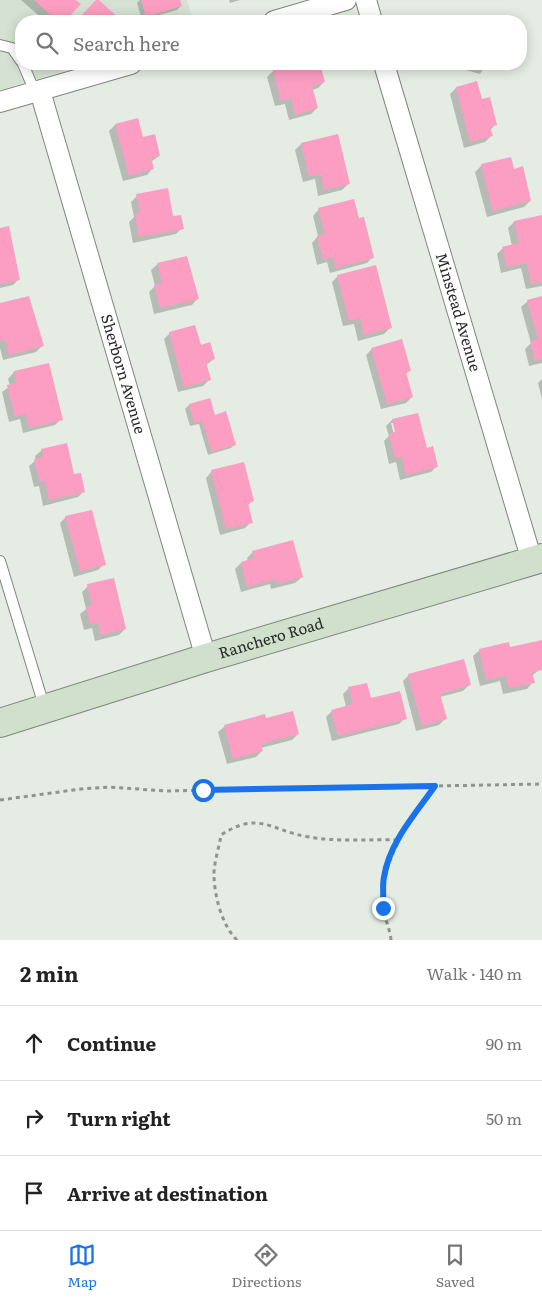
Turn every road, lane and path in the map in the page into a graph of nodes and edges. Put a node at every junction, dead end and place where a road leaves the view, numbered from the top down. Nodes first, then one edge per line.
1 (346, 0) edge
2 (366, 0) edge
3 (295, 15) edge
4 (370, 15) edge
5 (0, 45) edge
6 (15, 52) edge
7 (26, 70) edge
8 (110, 70) edge
9 (386, 70) edge
10 (38, 91) junction
11 (0, 102) edge
12 (537, 560) edge
13 (0, 561) edge
14 (206, 658) junction
15 (45, 710) junction
16 (0, 723) edge
17 (542, 784) edge
18 (435, 786) junction
19 (0, 800) edge
20 (398, 840) junction
21 (237, 940) edge
22 (392, 940) edge

1 - 3 street
2 - 4 street
5 - 6 lane
7 - 10 lane
8 - 10 street
9 - 12 street, Minstead Avenue
10 - 11 street
10 - 14 street, Sherborn Avenue
12 - 14 main road, Ranchero Road
13 - 15 lane
14 - 15 main road, Ranchero Road
15 - 16 main road, Ranchero Road
17 - 18 path
18 - 19 path
18 - 20 path
20 - 21 path
20 - 22 path

